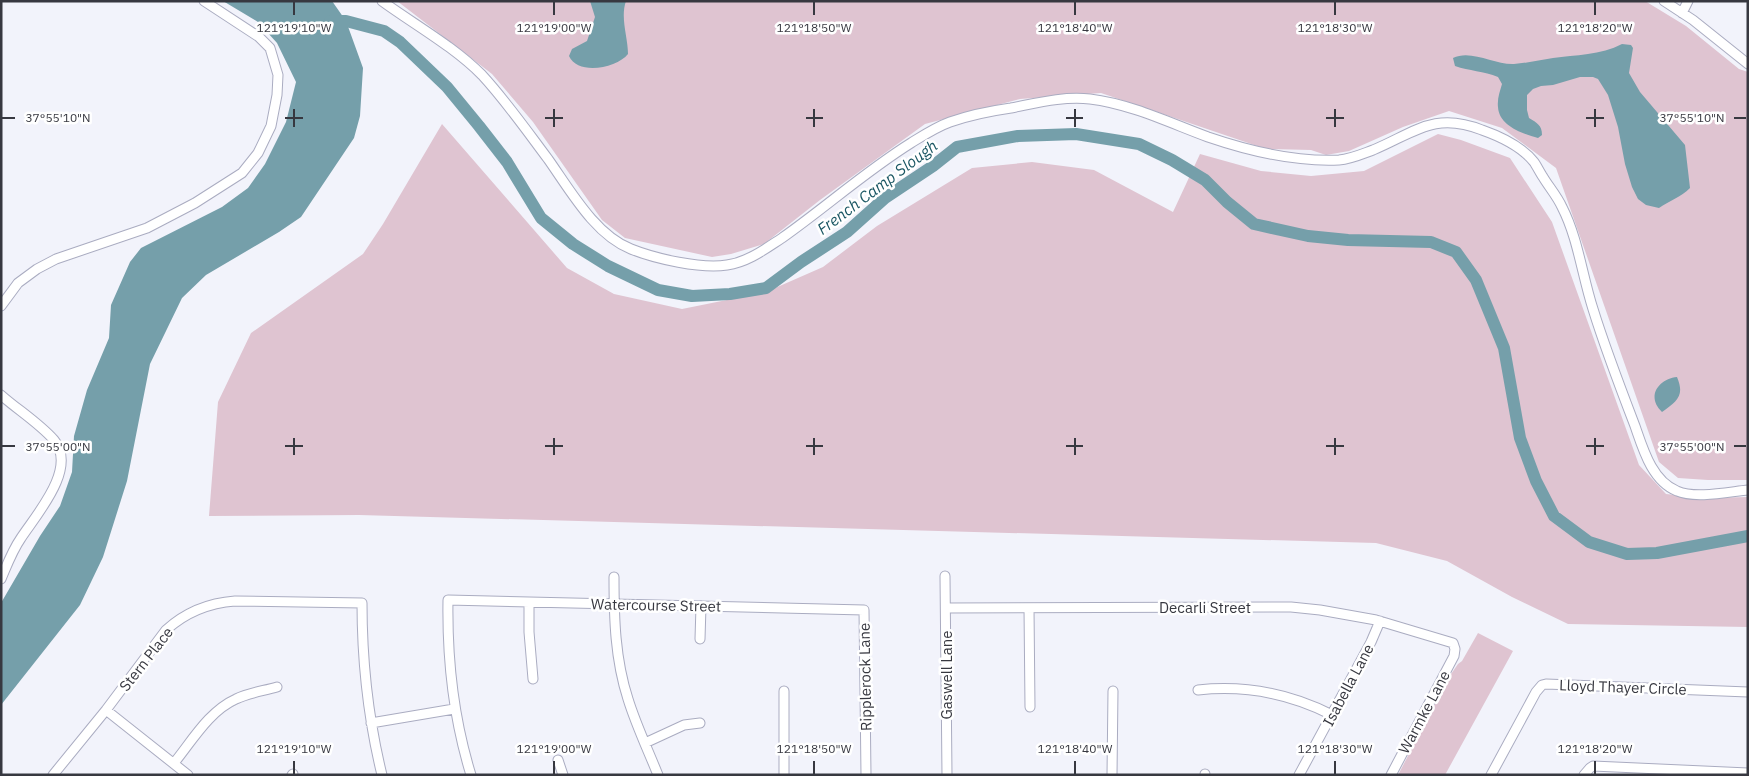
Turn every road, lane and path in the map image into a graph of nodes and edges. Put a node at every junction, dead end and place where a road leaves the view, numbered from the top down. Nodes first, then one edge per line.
1 (204, 1) edge
2 (382, 1) edge
3 (1664, 1) edge
4 (1688, 1) edge
5 (1682, 12) junction
6 (1747, 62) edge
7 (1, 306) edge
8 (1, 395) edge
9 (1748, 490) edge
10 (614, 576) dead end
11 (946, 576) dead end
12 (1, 579) edge
13 (529, 602) junction
14 (614, 604) junction
15 (701, 606) junction
16 (946, 608) junction
17 (1029, 608) junction
18 (864, 610) joint
19 (1380, 621) junction
20 (700, 639) dead end
21 (1455, 649) joint
22 (533, 679) dead end
23 (277, 687) dead end
24 (1198, 690) dead end
25 (784, 691) dead end
26 (1113, 691) dead end
27 (1748, 692) edge
28 (454, 708) junction
29 (1030, 708) dead end
30 (106, 710) junction
31 (1332, 715) junction
32 (371, 723) junction
33 (700, 723) dead end
34 (645, 743) junction
35 (558, 760) dead end
36 (174, 763) junction
37 (1587, 771) edge
38 (1665, 772) edge
39 (1748, 773) edge
40 (53, 775) edge
41 (188, 775) edge
42 (382, 775) edge
43 (471, 775) edge
44 (563, 775) edge
45 (658, 775) edge
46 (784, 775) edge
47 (866, 775) edge
48 (947, 775) edge
49 (1112, 775) edge
50 (1299, 775) edge
51 (1392, 775) edge
52 (1492, 775) edge

1 - 7 street
2 - 9 street
3 - 5 street
4 - 5 street
5 - 6 street
8 - 12 street
10 - 14 street
11 - 16 street, Gaswell Lane
13 - 14 street, Watercourse Street
13 - 22 street
13 - 28 street, Watercourse Street
14 - 15 street, Watercourse Street
14 - 34 street
15 - 18 street, Watercourse Street
15 - 20 street
16 - 17 street, Decarli Street
16 - 48 street, Gaswell Lane
17 - 19 street, Decarli Street
17 - 29 street
18 - 47 street, Ripplerock Lane
19 - 21 street, Decarli Street
19 - 31 street, Isabella Lane
21 - 51 street, Warmke Lane
23 - 36 street
24 - 31 street
25 - 46 street
26 - 49 street
27 - 52 street, Lloyd Thayer Circle
28 - 32 street
28 - 43 street
30 - 32 street, Stern Place
30 - 36 street
30 - 40 street, Stern Place
31 - 50 street, Isabella Lane
32 - 42 street
33 - 34 street
34 - 45 street
35 - 44 street
36 - 41 street
37 - 38 street
38 - 39 street

